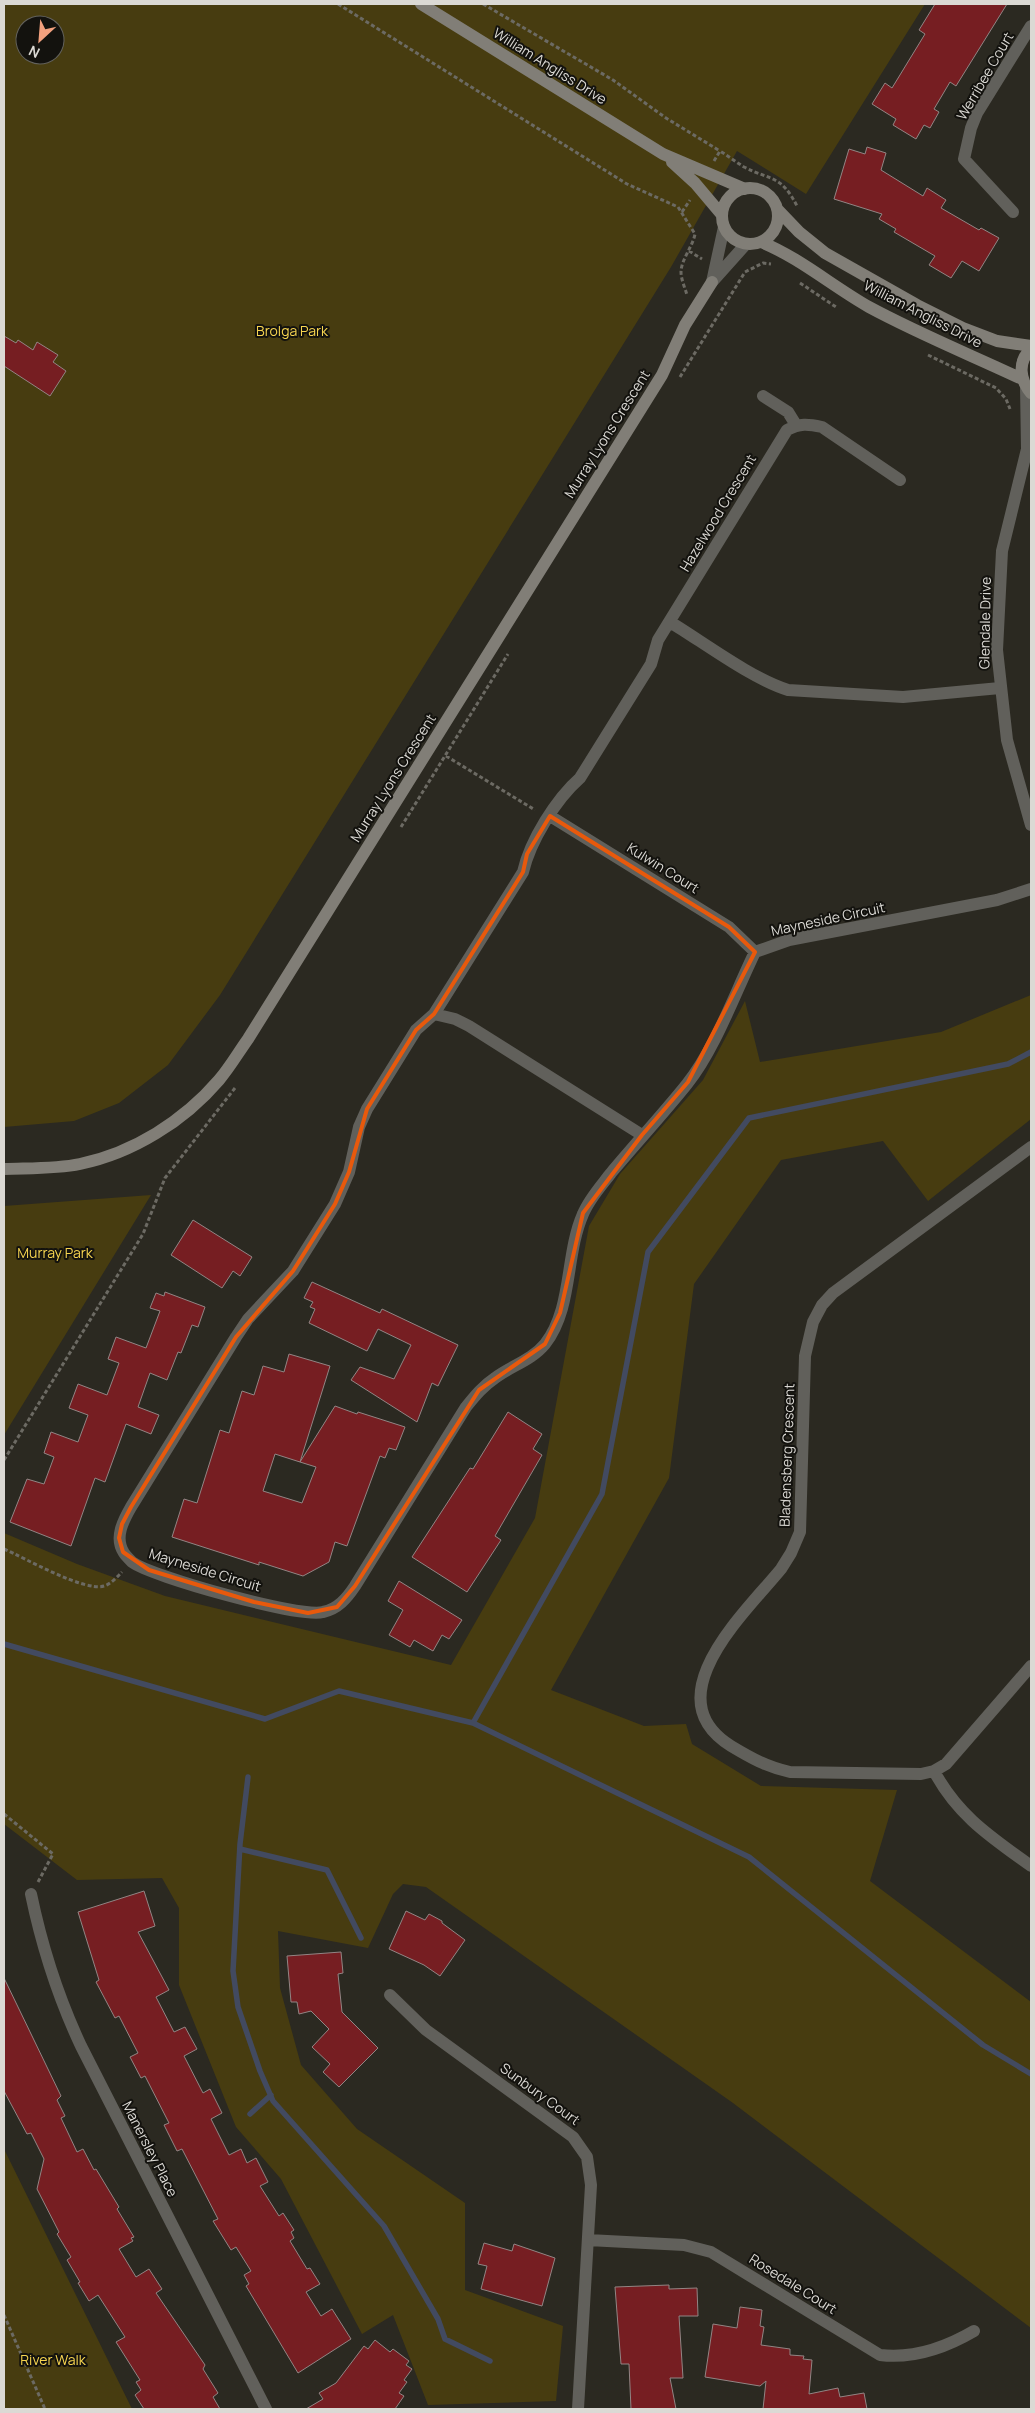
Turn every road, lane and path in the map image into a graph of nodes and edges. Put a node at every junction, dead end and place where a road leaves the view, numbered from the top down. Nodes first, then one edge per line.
1 (338, 4) edge
2 (421, 4) edge
3 (483, 4) edge
4 (1031, 26) edge
5 (720, 151) junction
6 (662, 154) junction
7 (714, 162) dead end
8 (745, 189) junction
9 (690, 200) dead end
10 (777, 209) junction
11 (799, 210) dead end
12 (682, 212) junction
13 (1013, 212) dead end
14 (723, 221) junction
15 (761, 242) junction
16 (746, 244) junction
17 (690, 251) junction
18 (697, 256) dead end
19 (712, 282) junction
20 (691, 315) junction
21 (1031, 348) edge
22 (1026, 386) edge
23 (763, 396) dead end
24 (796, 425) junction
25 (1029, 446) edge
26 (900, 480) dead end
27 (670, 622) junction
28 (1000, 688) junction
29 (446, 756) dead end
30 (550, 816) junction
31 (1031, 825) edge
32 (1031, 889) edge
33 (755, 952) junction
34 (434, 1014) junction
35 (642, 1135) junction
36 (1031, 1147) edge
37 (4, 1169) edge
38 (4, 1549) edge
39 (132, 1562) junction
40 (1031, 1666) edge
41 (934, 1771) junction
42 (4, 1814) edge
43 (1031, 1866) edge
44 (31, 1894) joint
45 (390, 1994) dead end
46 (588, 2240) junction
47 (4, 2315) edge
48 (974, 2331) dead end
49 (45, 2409) edge
50 (266, 2409) edge
51 (578, 2409) edge

1 - 12 path
2 - 6 street, William Angliss Drive
3 - 5 path
4 - 13 street, Werribee Court
5 - 7 path
5 - 11 path
6 - 8 street, William Angliss Drive
6 - 14 street, William Angliss Drive
8 - 10 street
8 - 14 street
9 - 12 path
10 - 15 street
10 - 21 street, William Angliss Drive
12 - 17 path
14 - 16 street
14 - 19 street, Murray Lyons Crescent
15 - 16 street
15 - 22 street, William Angliss Drive
16 - 19 street, Murray Lyons Crescent
17 - 18 path
17 - 20 path
19 - 20 street, Murray Lyons Crescent
20 - 37 street, Murray Lyons Crescent
21 - 22 street
22 - 25 street, Glendale Drive
23 - 24 street
24 - 26 street
24 - 27 street, Hazelwood Crescent
25 - 28 street, Glendale Drive
27 - 28 street
27 - 30 street, Hazelwood Crescent
28 - 31 street, Glendale Drive
29 - 30 path
30 - 33 street, Kulwin Court
30 - 34 street, Mayneside Circuit
32 - 33 street, Mayneside Circuit
33 - 35 street, Mayneside Circuit
34 - 35 street
34 - 39 street, Mayneside Circuit
35 - 39 street, Mayneside Circuit
36 - 41 street, Bladensberg Crescent
38 - 39 path
40 - 41 street, Bladensberg Crescent
41 - 43 street
42 - 44 path
44 - 50 street, Manersley Place
45 - 46 street, Sunbury Court
46 - 48 street, Rosedale Court
46 - 51 street, Sunbury Court
47 - 49 path

